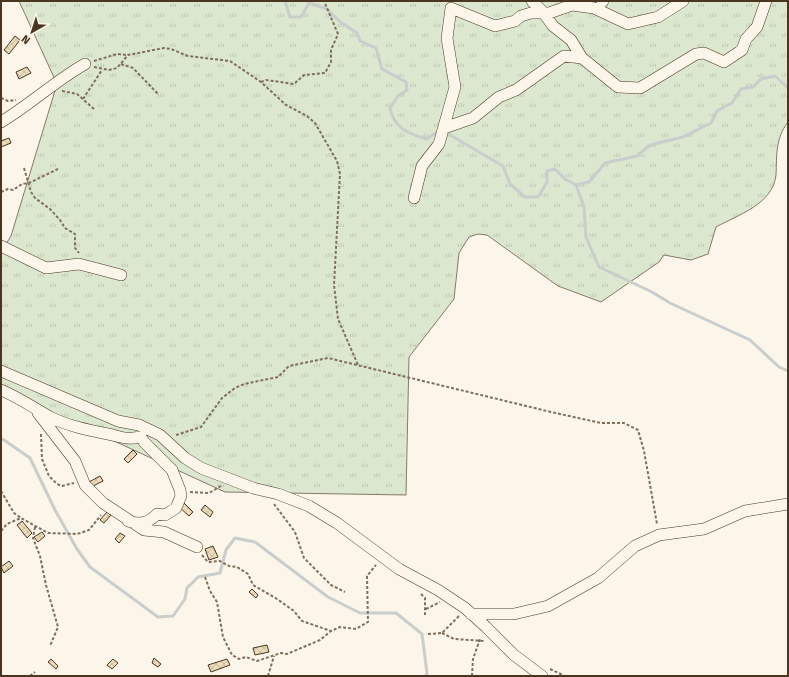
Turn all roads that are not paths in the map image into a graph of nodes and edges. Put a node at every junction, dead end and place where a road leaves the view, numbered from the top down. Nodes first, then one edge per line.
1 (532, 1) edge
2 (682, 1) edge
3 (766, 1) edge
4 (602, 3) edge
5 (450, 4) edge
6 (543, 12) junction
7 (582, 58) junction
8 (85, 64) road end
9 (1, 122) edge
10 (444, 128) junction
11 (414, 198) dead end
12 (1, 246) edge
13 (121, 275) dead end
14 (1, 371) edge
15 (2, 391) edge
16 (34, 408) junction
17 (118, 421) junction
18 (141, 437) junction
19 (185, 458) junction
20 (788, 504) edge
21 (128, 521) junction
22 (197, 547) road end
23 (468, 611) junction
24 (542, 676) edge

1 - 6 street
2 - 4 street
3 - 7 street
4 - 6 street
5 - 6 street
5 - 10 street
6 - 7 street
7 - 10 street
8 - 9 street
10 - 11 street
12 - 13 street
14 - 17 street
15 - 16 street
16 - 18 street
16 - 21 street
17 - 18 street
17 - 19 street
18 - 19 street
18 - 21 street
19 - 23 street
20 - 23 street
21 - 22 street
23 - 24 street

